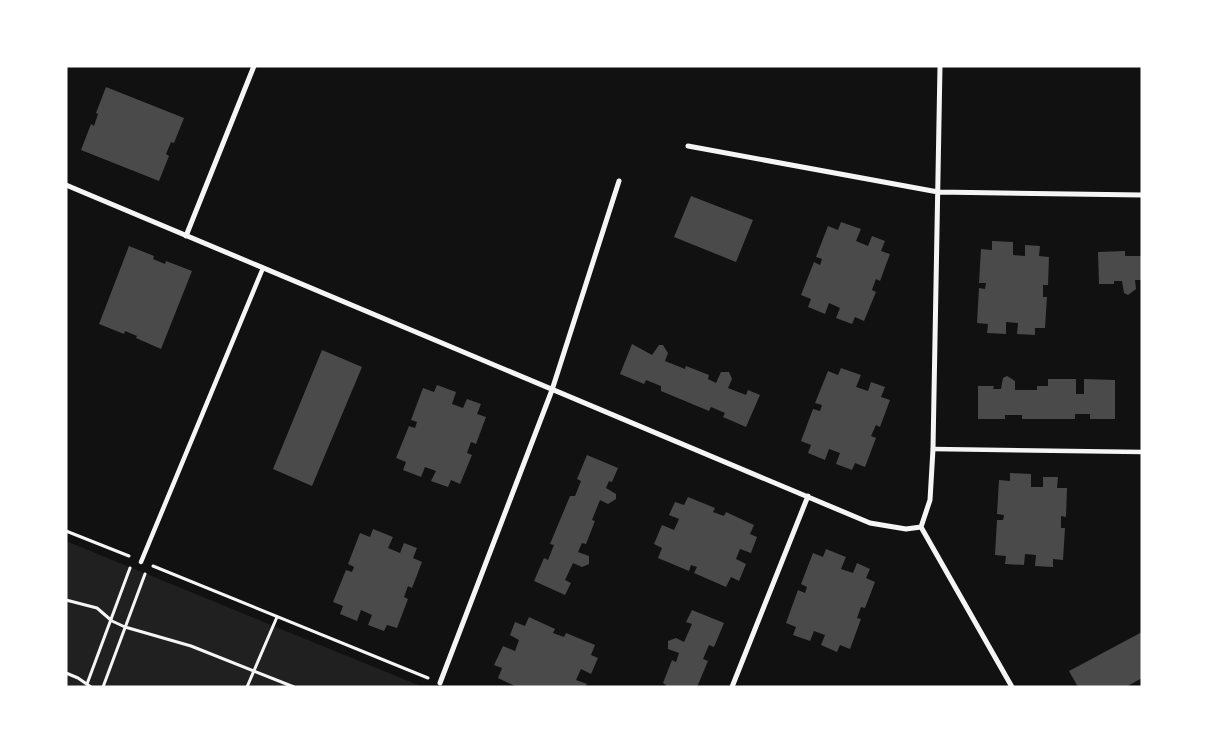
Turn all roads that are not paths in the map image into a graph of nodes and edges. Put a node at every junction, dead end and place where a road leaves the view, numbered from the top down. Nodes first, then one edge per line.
1 (254, 66) edge
2 (940, 66) edge
3 (688, 146) dead end
4 (619, 181) dead end
5 (66, 185) edge
6 (938, 192) junction
7 (1142, 195) edge
8 (186, 236) junction
9 (263, 268) junction
10 (552, 390) junction
11 (933, 449) junction
12 (1142, 452) edge
13 (808, 496) junction
14 (921, 527) junction
15 (141, 562) road end
16 (440, 683) road end
17 (732, 687) edge
18 (1012, 687) edge

1 - 8 street
2 - 6 street
3 - 6 street
4 - 10 street
5 - 8 street
6 - 7 street
6 - 11 street
8 - 9 street
9 - 10 street
9 - 15 street
10 - 13 street
10 - 16 street
11 - 12 street
11 - 14 street
13 - 14 street
13 - 17 street
14 - 18 street

